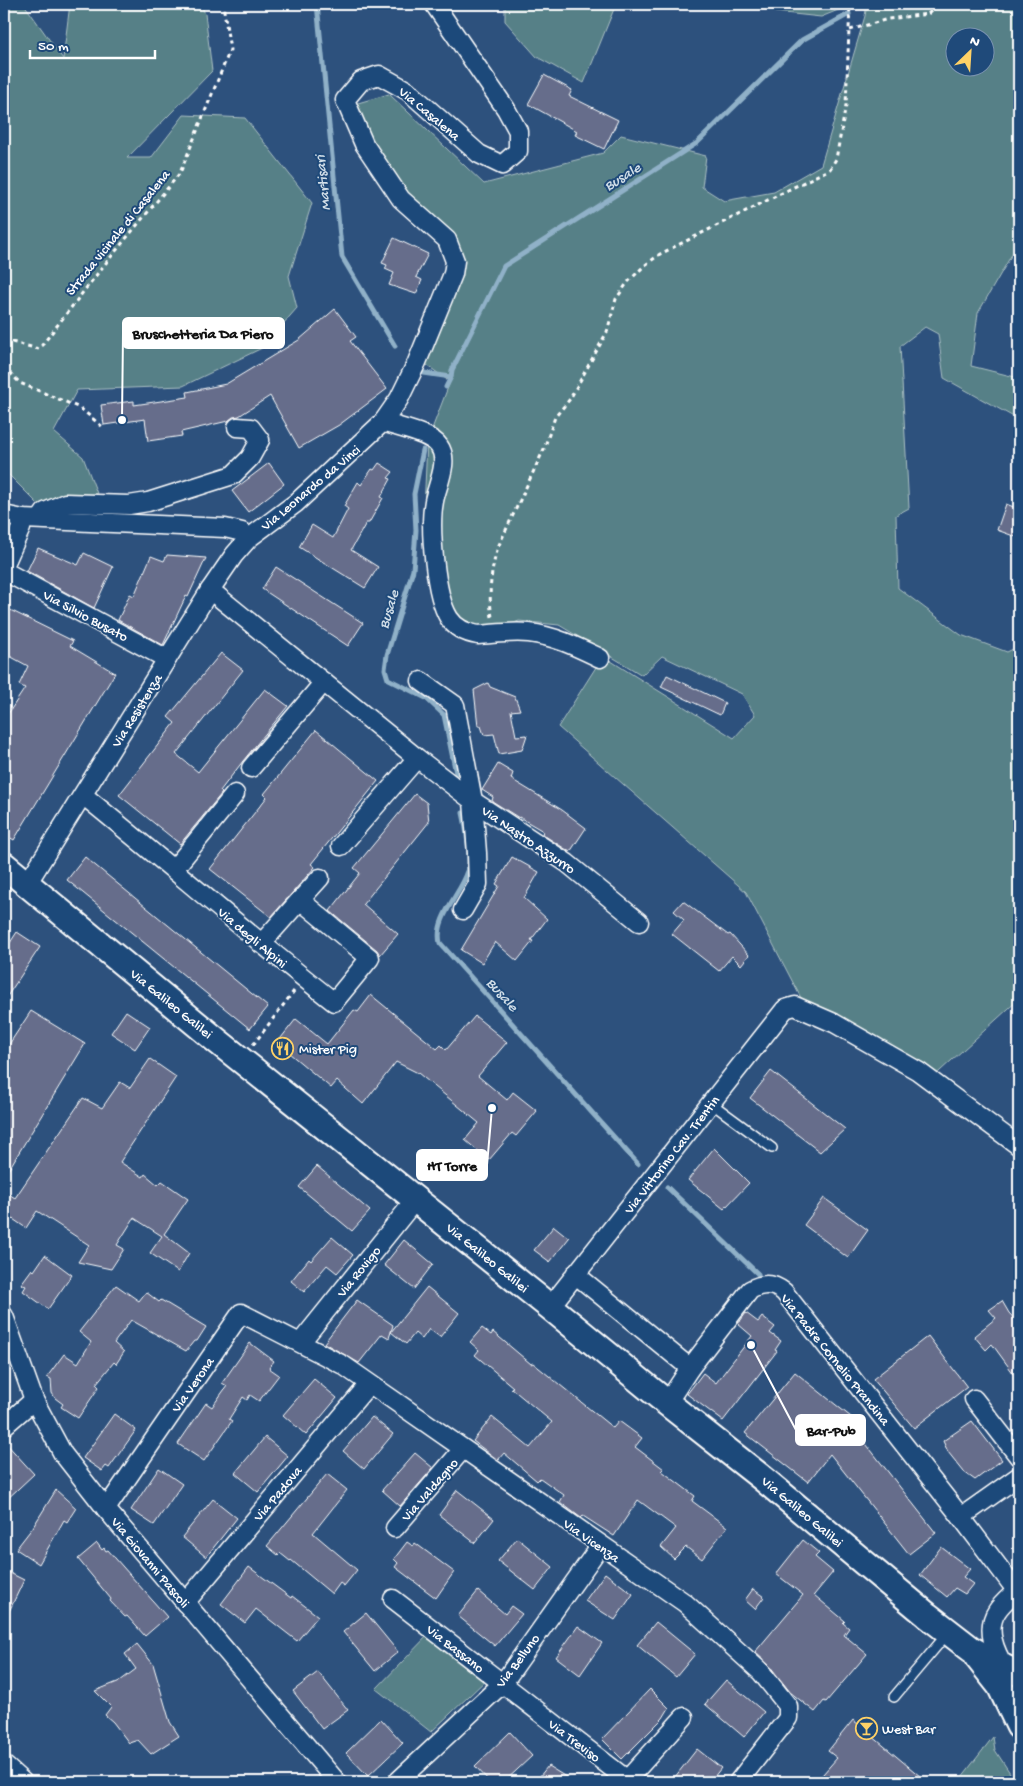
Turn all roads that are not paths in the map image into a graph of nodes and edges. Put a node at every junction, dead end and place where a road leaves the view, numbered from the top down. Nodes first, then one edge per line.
1 (434, 4) edge
2 (447, 240) joint
3 (383, 422) junction
4 (237, 427) dead end
5 (4, 515) edge
6 (31, 519) junction
7 (249, 538) junction
8 (4, 566) edge
9 (4, 571) edge
10 (210, 590) junction
11 (600, 658) dead end
12 (167, 659) junction
13 (421, 681) dead end
14 (324, 682) junction
15 (417, 758) junction
16 (251, 768) dead end
17 (235, 794) dead end
18 (83, 795) junction
19 (473, 801) junction
20 (341, 846) dead end
21 (4, 865) edge
22 (174, 869) junction
23 (320, 878) dead end
24 (27, 884) junction
25 (300, 900) junction
26 (463, 910) dead end
27 (639, 922) dead end
28 (261, 944) junction
29 (711, 1103) junction
30 (1019, 1146) edge
31 (772, 1148) dead end
32 (416, 1199) junction
33 (575, 1274) junction
34 (550, 1306) junction
35 (4, 1316) edge
36 (301, 1342) junction
37 (690, 1368) junction
38 (369, 1384) junction
39 (974, 1399) dead end
40 (34, 1400) junction
41 (666, 1403) junction
42 (4, 1426) edge
43 (462, 1449) junction
44 (1019, 1457) edge
45 (1019, 1476) edge
46 (106, 1508) junction
47 (961, 1517) junction
48 (395, 1528) dead end
49 (600, 1546) junction
50 (1018, 1592) edge
51 (393, 1599) dead end
52 (185, 1603) junction
53 (949, 1632) junction
54 (971, 1649) junction
55 (1012, 1671) edge
56 (502, 1683) junction
57 (894, 1697) dead end
58 (519, 1698) joint
59 (684, 1717) dead end
60 (1019, 1725) edge
61 (1019, 1742) edge
62 (4, 1765) edge
63 (24, 1782) edge
64 (337, 1782) edge
65 (397, 1782) edge
66 (627, 1782) edge
67 (738, 1782) edge

1 - 2 street, Via Casalena
2 - 3 street, Via Leonardo da Vinci
3 - 7 street, Via Leonardo da Vinci
3 - 11 street
4 - 6 street
5 - 6 street, Via Leonardo da Vinci
6 - 7 street, Via Leonardo da Vinci
6 - 8 street
7 - 10 street, Via Resistenza
9 - 12 street, Via Silvio Busato
10 - 12 street, Via Resistenza
10 - 14 street, Via Nastro Azzurro
12 - 18 street, Via Resistenza
13 - 19 street
14 - 15 street, Via Nastro Azzurro
14 - 16 street
15 - 19 street, Via Nastro Azzurro
15 - 20 street
17 - 22 street
18 - 22 street, Via degli Alpini
18 - 24 street, Via Resistenza
19 - 26 street
19 - 27 street, Via Nastro Azzurro
21 - 24 main road, Via Galileo Galilei
22 - 28 street, Via degli Alpini
23 - 25 street
24 - 32 main road, Via Galileo Galilei
25 - 28 street
25 - 28 street, Via degli Alpini
29 - 30 street, Via Vittorino Cav. Trentin
29 - 31 lane
29 - 33 street, Via Vittorino Cav. Trentin
32 - 34 main road, Via Galileo Galilei
32 - 36 street, Via Rovigo
33 - 34 street, Via Vittorino Cav. Trentin
33 - 37 street
34 - 41 main road, Via Galileo Galilei
35 - 40 street, Via Giovanni Pascoli
36 - 38 street, Via Vicenza
36 - 46 street, Via Verona
37 - 41 street, Via Padre Cornelio Prandina
37 - 47 street, Via Padre Cornelio Prandina
38 - 43 street, Via Vicenza
38 - 52 street, Via Padova
39 - 44 street
40 - 42 street
40 - 46 street, Via Giovanni Pascoli
41 - 53 main road, Via Galileo Galilei
43 - 48 street, Via Valdagno
43 - 49 street, Via Vicenza
45 - 47 street
46 - 52 street, Via Giovanni Pascoli
47 - 50 street, Via Padre Cornelio Prandina
49 - 56 street, Via Belluno
49 - 67 street, Via Vicenza
50 - 55 street, Via Padre Cornelio Prandina
51 - 56 street, Via Bassano
52 - 64 street, Via Giovanni Pascoli
53 - 54 main road, Via Galileo Galilei
53 - 57 lane
54 - 55 main road, Via Galileo Galilei
54 - 60 main road, Via Galileo Galilei
56 - 58 street, Via Bassano
56 - 65 street, Via Belluno
58 - 66 street, Via Treviso
59 - 66 street
60 - 61 main road
62 - 63 street

